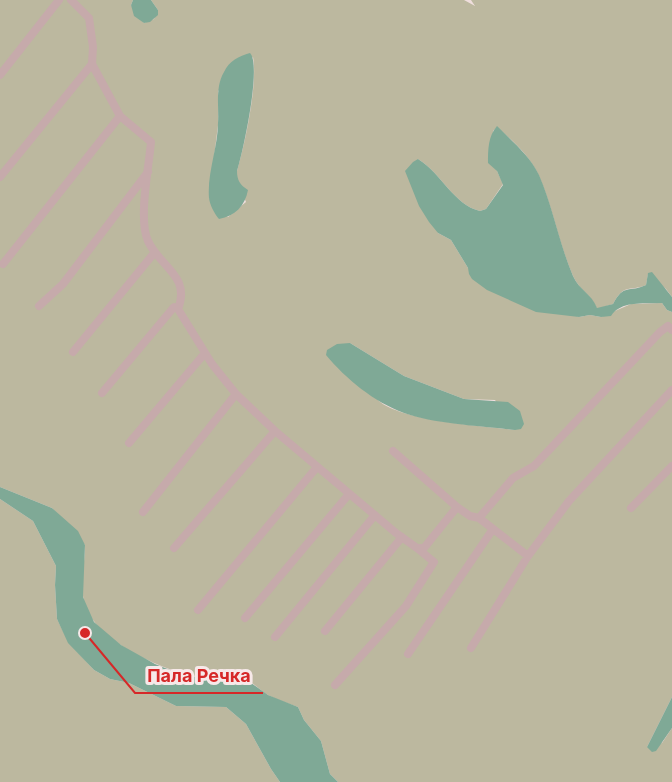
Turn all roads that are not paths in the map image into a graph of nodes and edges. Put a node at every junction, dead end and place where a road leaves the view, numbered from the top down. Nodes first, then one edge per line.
1 (59, 0) edge
2 (72, 0) edge
3 (92, 64) junction
4 (0, 75) edge
5 (120, 116) junction
6 (148, 172) junction
7 (0, 177) edge
8 (155, 252) junction
9 (3, 264) dead end
10 (39, 306) dead end
11 (178, 309) junction
12 (672, 330) edge
13 (73, 352) dead end
14 (205, 353) junction
15 (672, 390) edge
16 (102, 393) dead end
17 (236, 394) junction
18 (275, 430) junction
19 (129, 443) dead end
20 (393, 451) dead end
21 (317, 466) junction
22 (672, 466) edge
23 (349, 494) junction
24 (457, 507) junction
25 (631, 508) dead end
26 (143, 512) dead end
27 (375, 515) junction
28 (479, 518) junction
29 (494, 529) junction
30 (402, 537) junction
31 (174, 548) dead end
32 (417, 548) junction
33 (528, 556) junction
34 (198, 610) dead end
35 (245, 618) dead end
36 (325, 631) dead end
37 (275, 637) dead end
38 (471, 648) dead end
39 (408, 654) dead end
40 (335, 685) dead end

1 - 4 street
2 - 3 street
3 - 5 street
3 - 7 street
5 - 6 street
5 - 9 street
6 - 8 street
6 - 10 street
8 - 11 street
8 - 13 street
11 - 14 street
11 - 16 street
12 - 28 street
14 - 17 street
14 - 19 street
15 - 33 street
17 - 18 street
17 - 26 street
18 - 21 street
18 - 31 street
20 - 24 street
21 - 23 street
21 - 34 street
22 - 25 street
23 - 27 street
23 - 35 street
24 - 28 street
24 - 32 street
27 - 30 street
27 - 37 street
28 - 29 street
29 - 33 street
29 - 39 street
30 - 32 street
30 - 36 street
32 - 40 street
33 - 38 street

